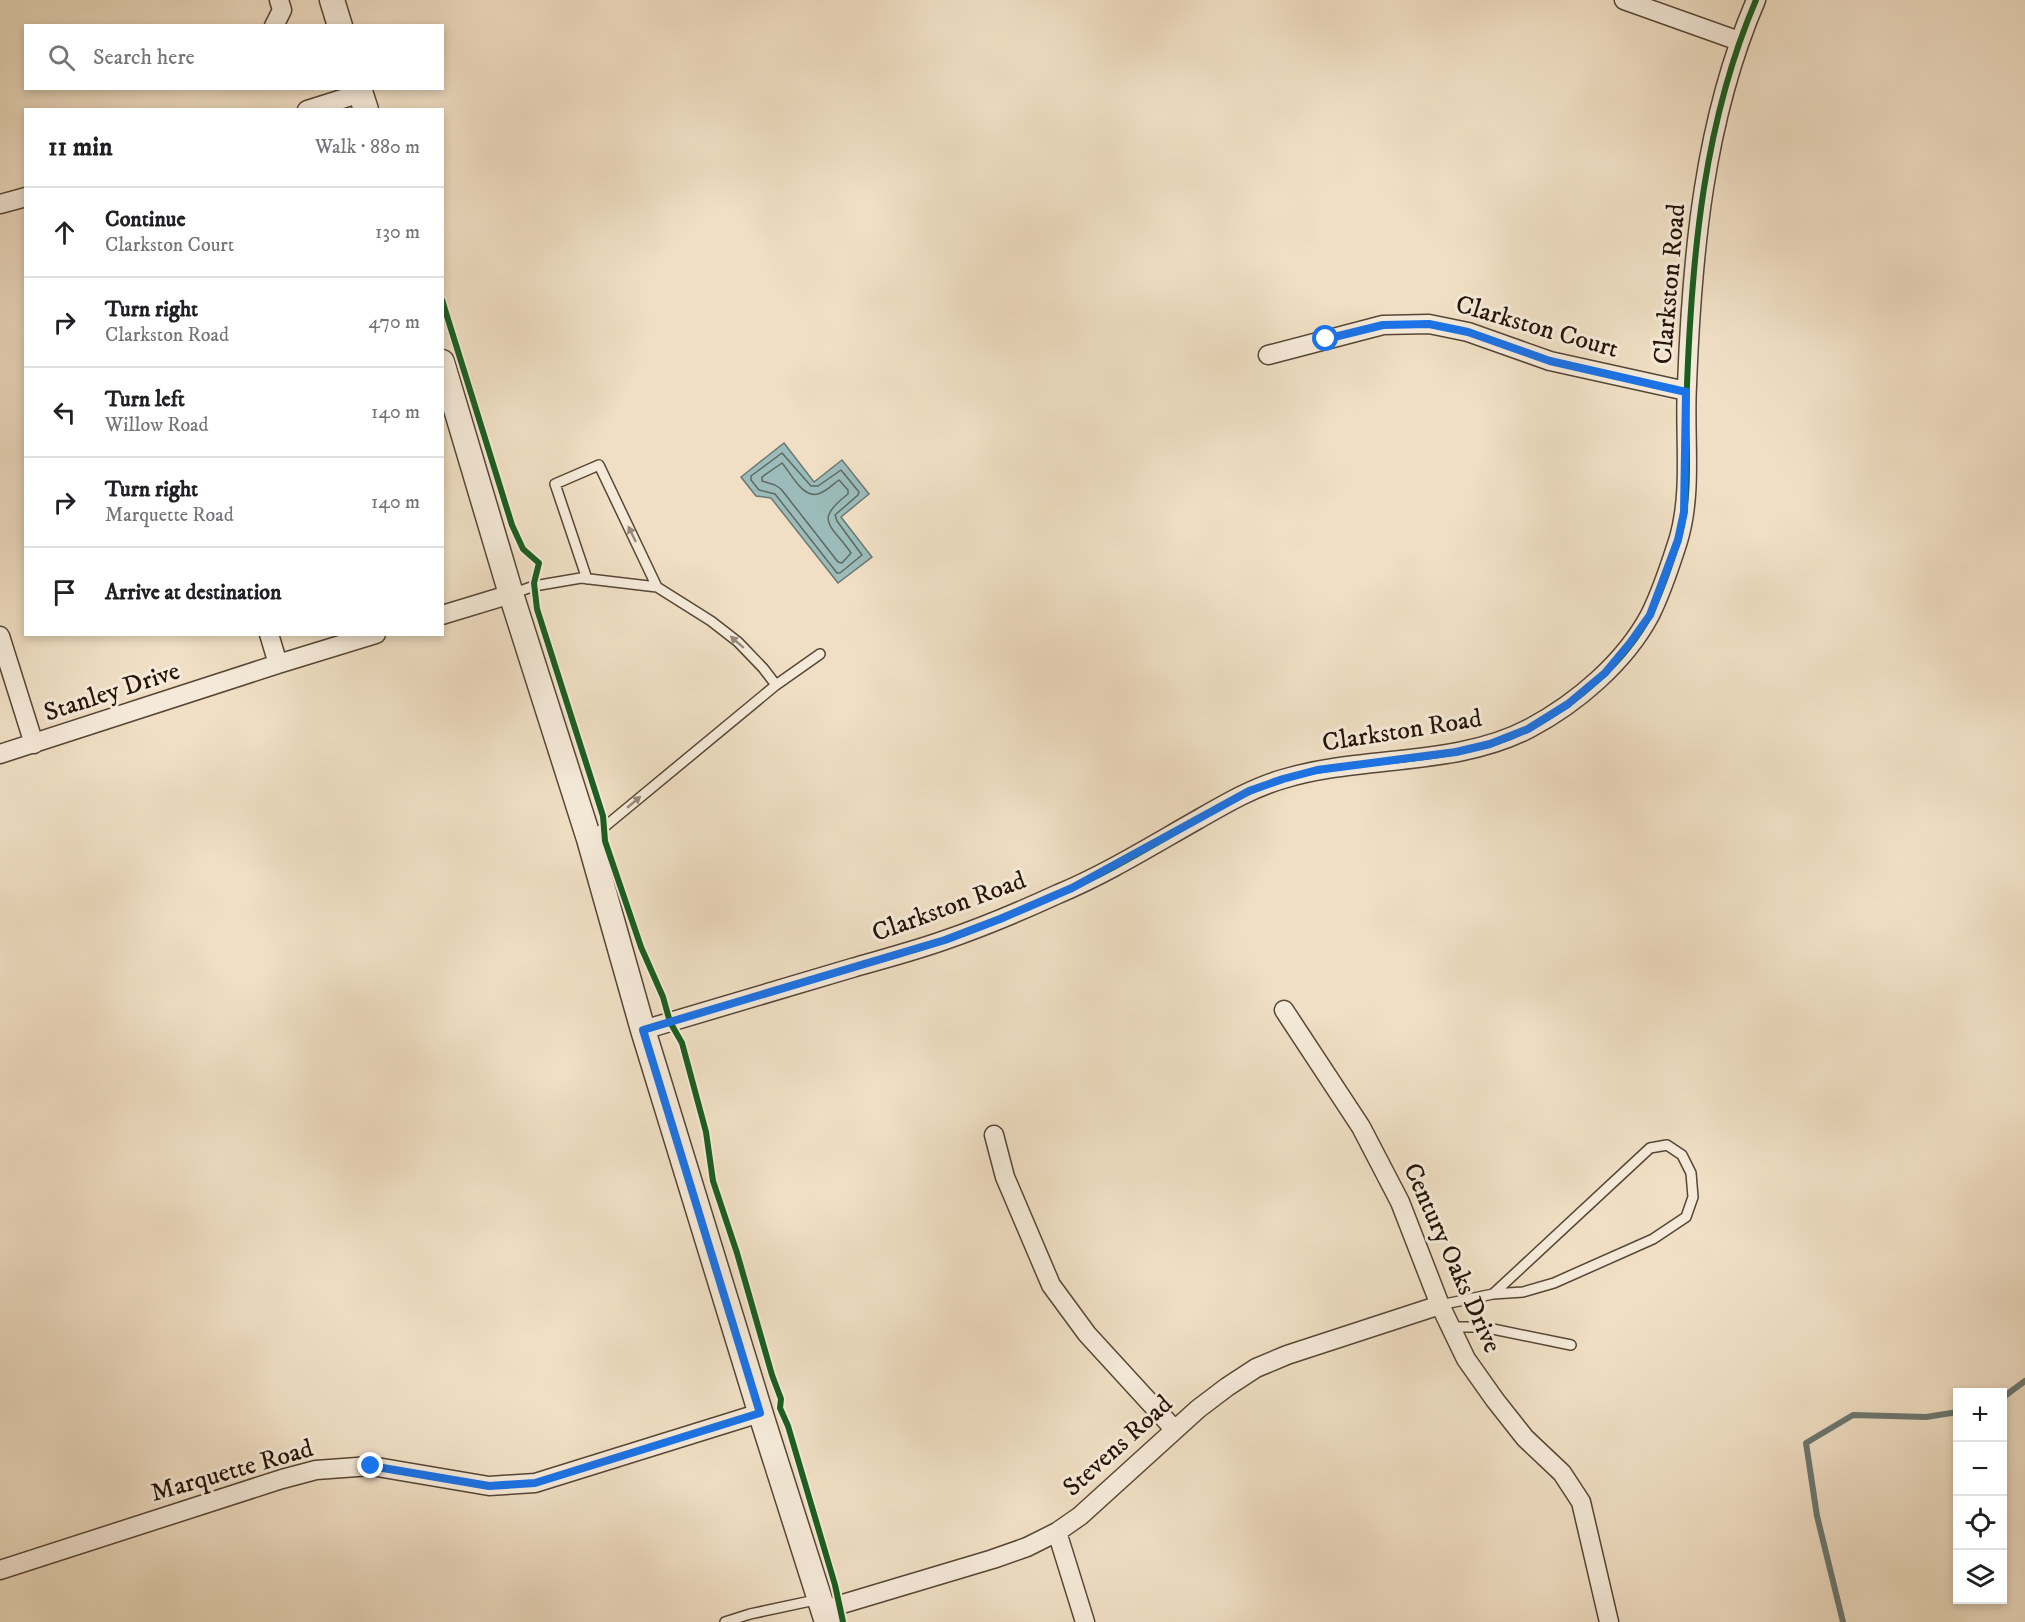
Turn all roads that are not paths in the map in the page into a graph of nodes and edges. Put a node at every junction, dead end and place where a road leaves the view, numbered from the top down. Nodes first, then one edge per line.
1 (279, 0) edge
2 (332, 0) edge
3 (1624, 0) edge
4 (1756, 0) edge
5 (275, 24) edge
6 (339, 24) edge
7 (1739, 41) junction
8 (362, 97) edge
9 (315, 108) edge
10 (24, 197) edge
11 (0, 204) edge
12 (1268, 355) dead end
13 (444, 369) edge
14 (1686, 392) junction
15 (587, 579) junction
16 (657, 587) junction
17 (512, 594) junction
18 (444, 614) edge
19 (0, 636) edge
20 (270, 636) edge
21 (369, 636) edge
22 (820, 654) dead end
23 (278, 664) junction
24 (776, 685) junction
25 (34, 744) junction
26 (0, 754) edge
27 (589, 839) junction
28 (1284, 1010) dead end
29 (643, 1030) junction
30 (994, 1135) dead end
31 (1493, 1294) junction
32 (1440, 1305) junction
33 (1451, 1327) junction
34 (1571, 1345) dead end
35 (760, 1413) junction
36 (1174, 1429) junction
37 (1057, 1532) junction
38 (0, 1570) edge
39 (823, 1611) edge
40 (725, 1622) edge
41 (1085, 1622) edge
42 (1609, 1622) edge

1 - 5 street
2 - 6 street
3 - 7 street
4 - 7 street, Clarkston Road
7 - 14 street, Clarkston Road
8 - 9 street
10 - 11 street
12 - 14 street, Clarkston Court
13 - 17 street
14 - 29 street, Clarkston Road
15 - 16 lane
16 -> 15 lane
15 - 17 lane
24 -> 16 lane
17 - 18 street
17 - 27 street
19 - 25 street
20 - 23 street
21 - 23 street, Stanley Drive
22 - 24 lane
23 - 25 street, Stanley Drive
27 -> 24 lane
25 - 26 street, Stanley Drive
27 - 29 street
28 - 32 street, Century Oaks Drive
29 - 35 street
30 - 36 street
31 - 31 lane
31 - 32 lane
32 - 33 street, Century Oaks Drive
32 - 36 street, Stevens Road
33 - 34 lane
33 - 42 street, Century Oaks Drive
35 - 38 street, Marquette Road
35 - 39 street
36 - 37 street, Stevens Road
37 - 39 street, Stevens Road
37 - 41 street
39 - 40 lane

